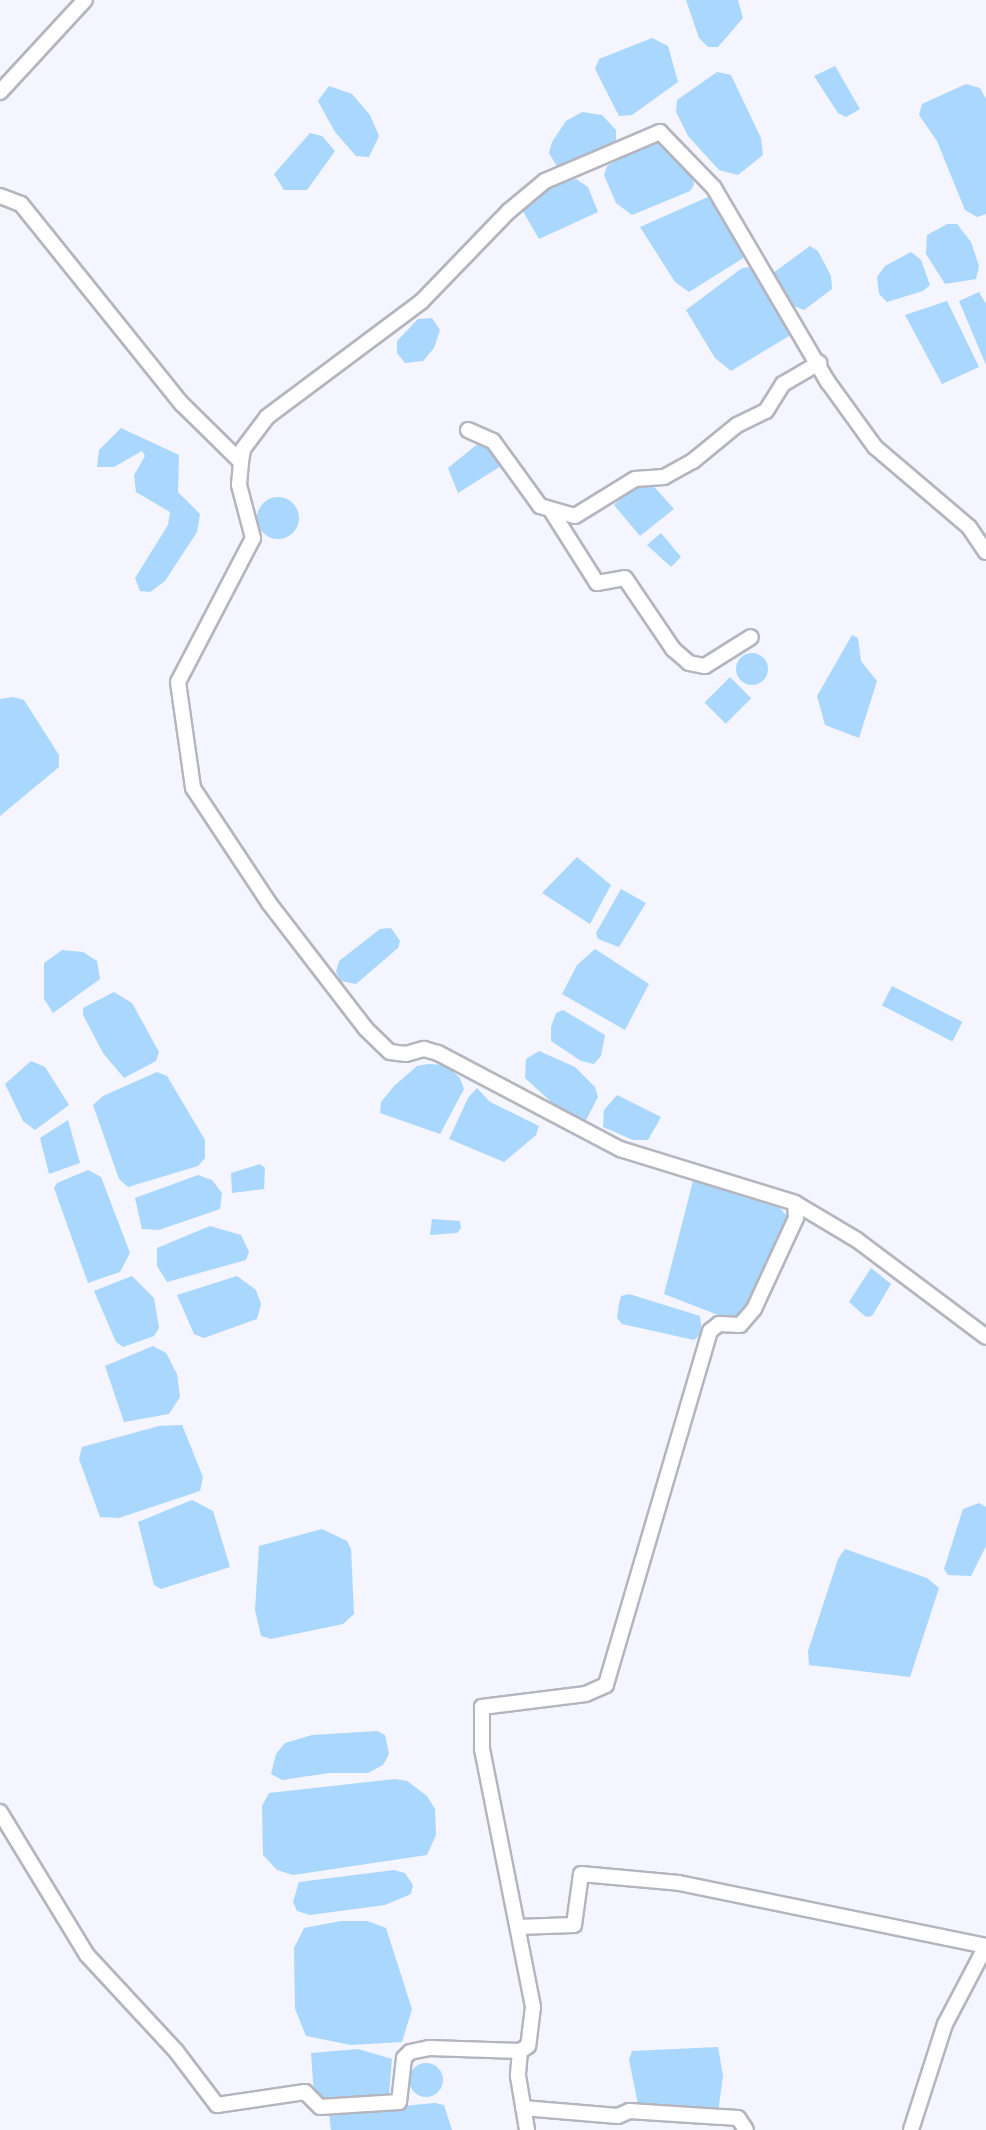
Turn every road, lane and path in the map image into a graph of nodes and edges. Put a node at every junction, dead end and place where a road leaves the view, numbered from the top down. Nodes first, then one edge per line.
1 (85, 0) edge
2 (0, 92) edge
3 (0, 196) edge
4 (819, 363) junction
5 (468, 430) dead end
6 (241, 462) junction
7 (552, 512) junction
8 (986, 552) edge
9 (751, 637) dead end
10 (795, 1203) junction
11 (986, 1337) edge
12 (0, 1812) edge
13 (518, 1927) junction
14 (520, 2051) junction
15 (523, 2108) junction
16 (527, 2130) edge
17 (746, 2130) edge
18 (911, 2130) edge

1 - 2 street
3 - 6 street
4 - 6 street
4 - 7 street
4 - 8 street
5 - 7 street
6 - 10 street
7 - 9 street
10 - 11 street
10 - 13 street
12 - 14 street
13 - 14 street
13 - 18 street
14 - 15 street
15 - 16 street
15 - 17 street

